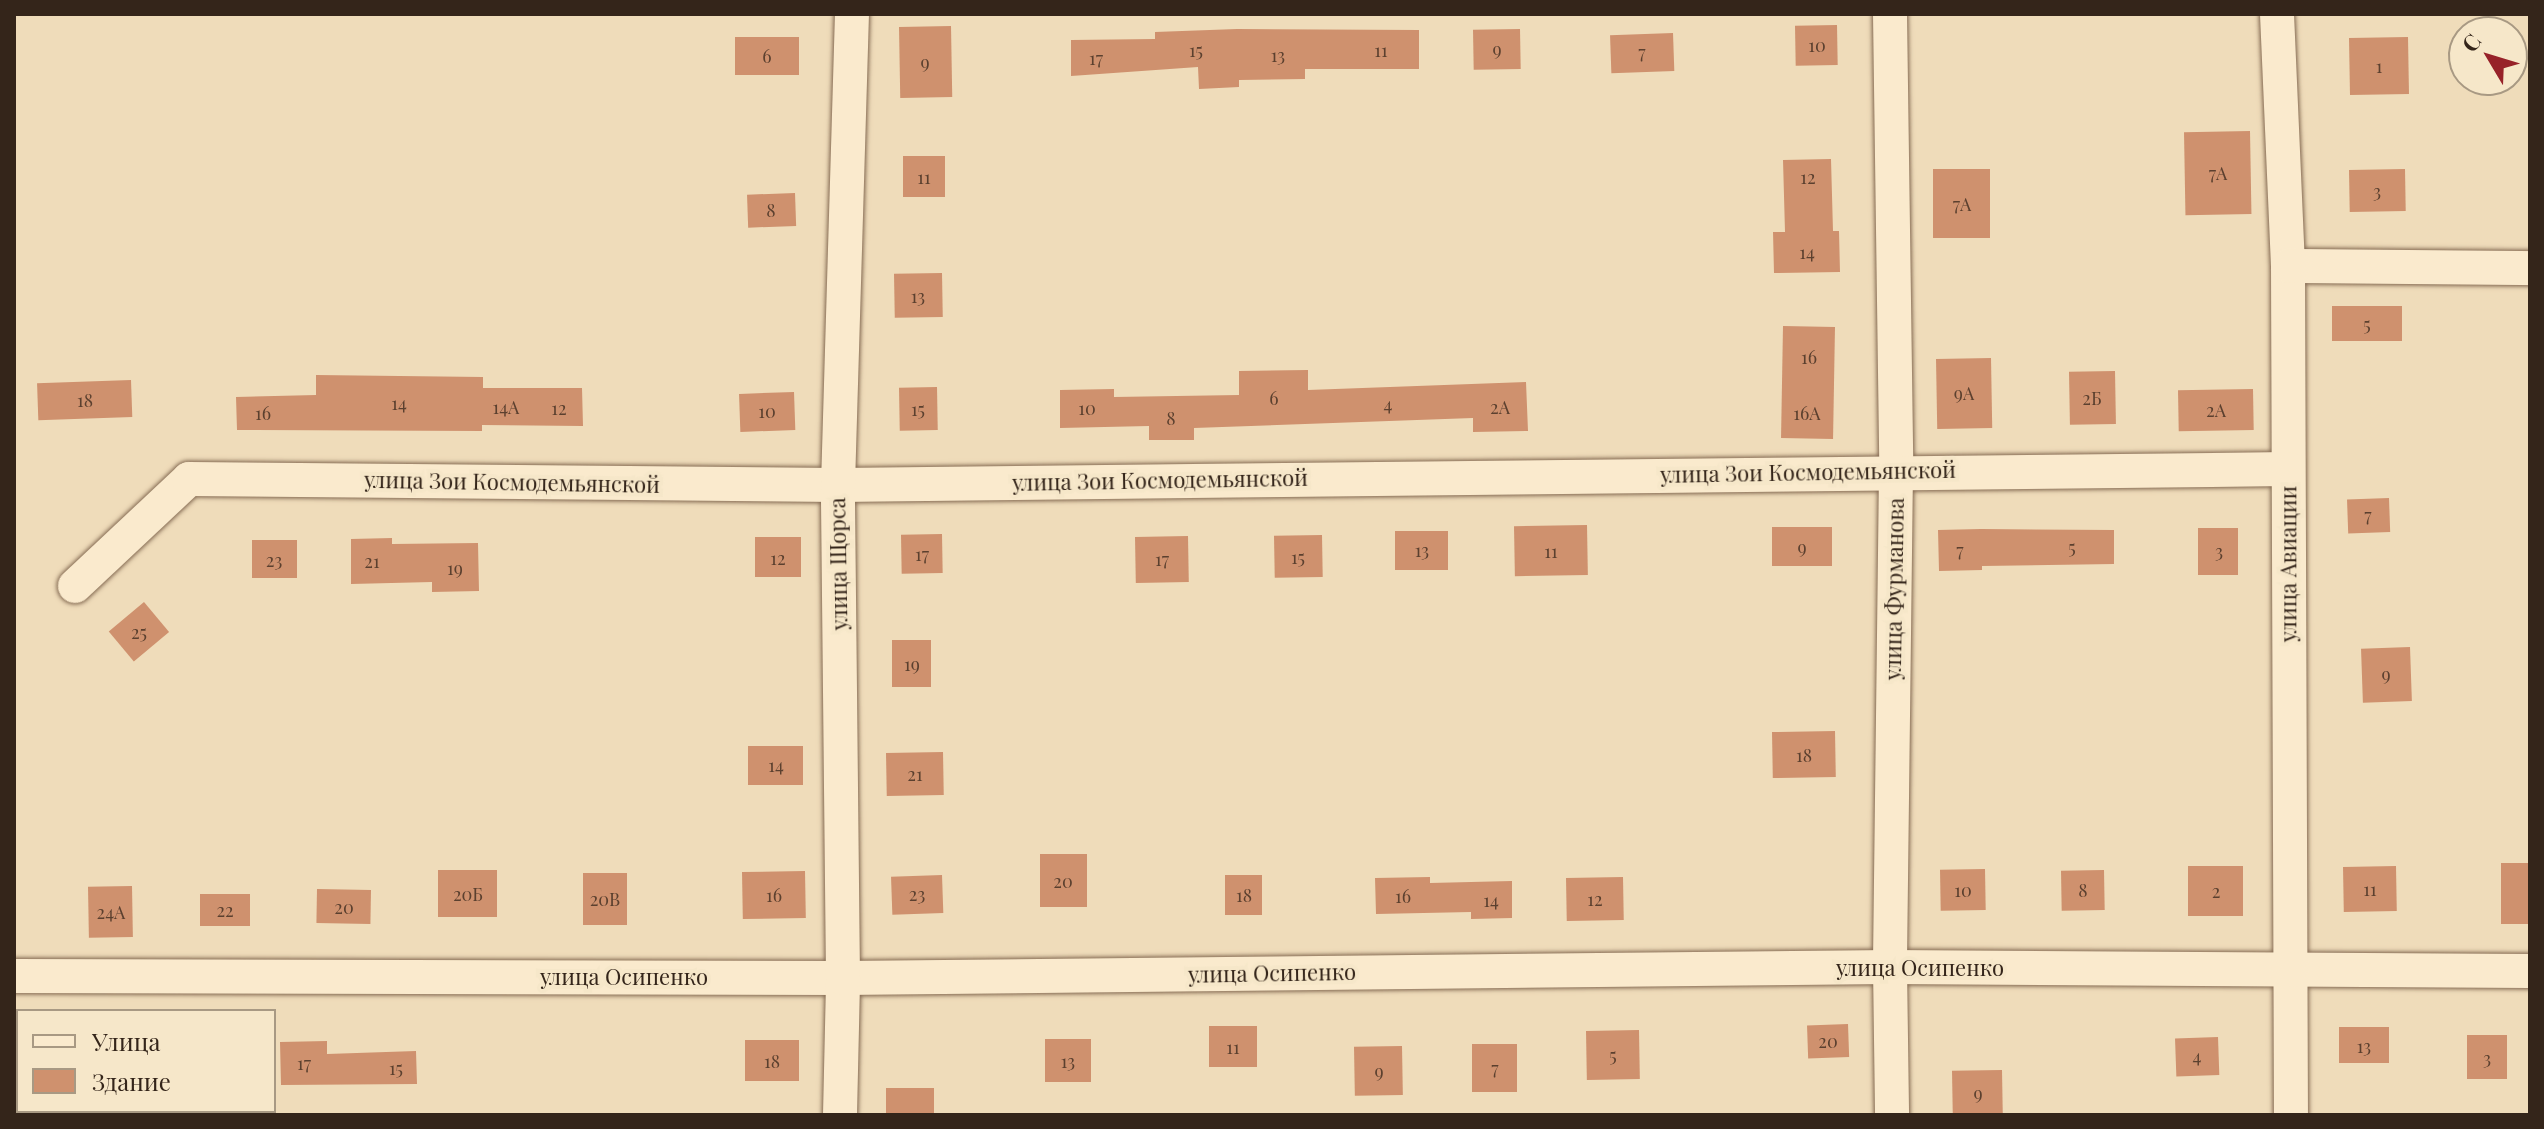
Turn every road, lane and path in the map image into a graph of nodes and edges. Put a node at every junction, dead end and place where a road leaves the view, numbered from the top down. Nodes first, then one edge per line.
1 (852, 14) edge
2 (1890, 14) edge
3 (2277, 14) edge
4 (2288, 266) junction
5 (2530, 268) edge
6 (2288, 469) junction
7 (1896, 471) junction
8 (838, 485) junction
9 (75, 586) dead end
10 (1890, 967) junction
11 (2292, 971) junction
12 (2530, 971) edge
13 (14, 976) edge
14 (843, 978) junction
15 (840, 1115) edge
16 (1892, 1115) edge
17 (2291, 1115) edge

1 - 8 street, улица Щорса
2 - 7 street, улица Фурманова
3 - 4 street, улица Авиации
4 - 5 street
4 - 6 street, улица Авиации
6 - 7 street, улица Зои Космодемьянской
6 - 11 street, улица Авиации
7 - 8 street, улица Зои Космодемьянской
7 - 10 street, улица Фурманова
8 - 9 street, улица Зои Космодемьянской
8 - 14 street, улица Щорса
10 - 11 street, улица Осипенко
10 - 14 street, улица Осипенко
10 - 16 street, улица Фурманова
11 - 12 street, улица Осипенко
11 - 17 street, улица Авиации
13 - 14 street, улица Осипенко
14 - 15 street, улица Щорса

